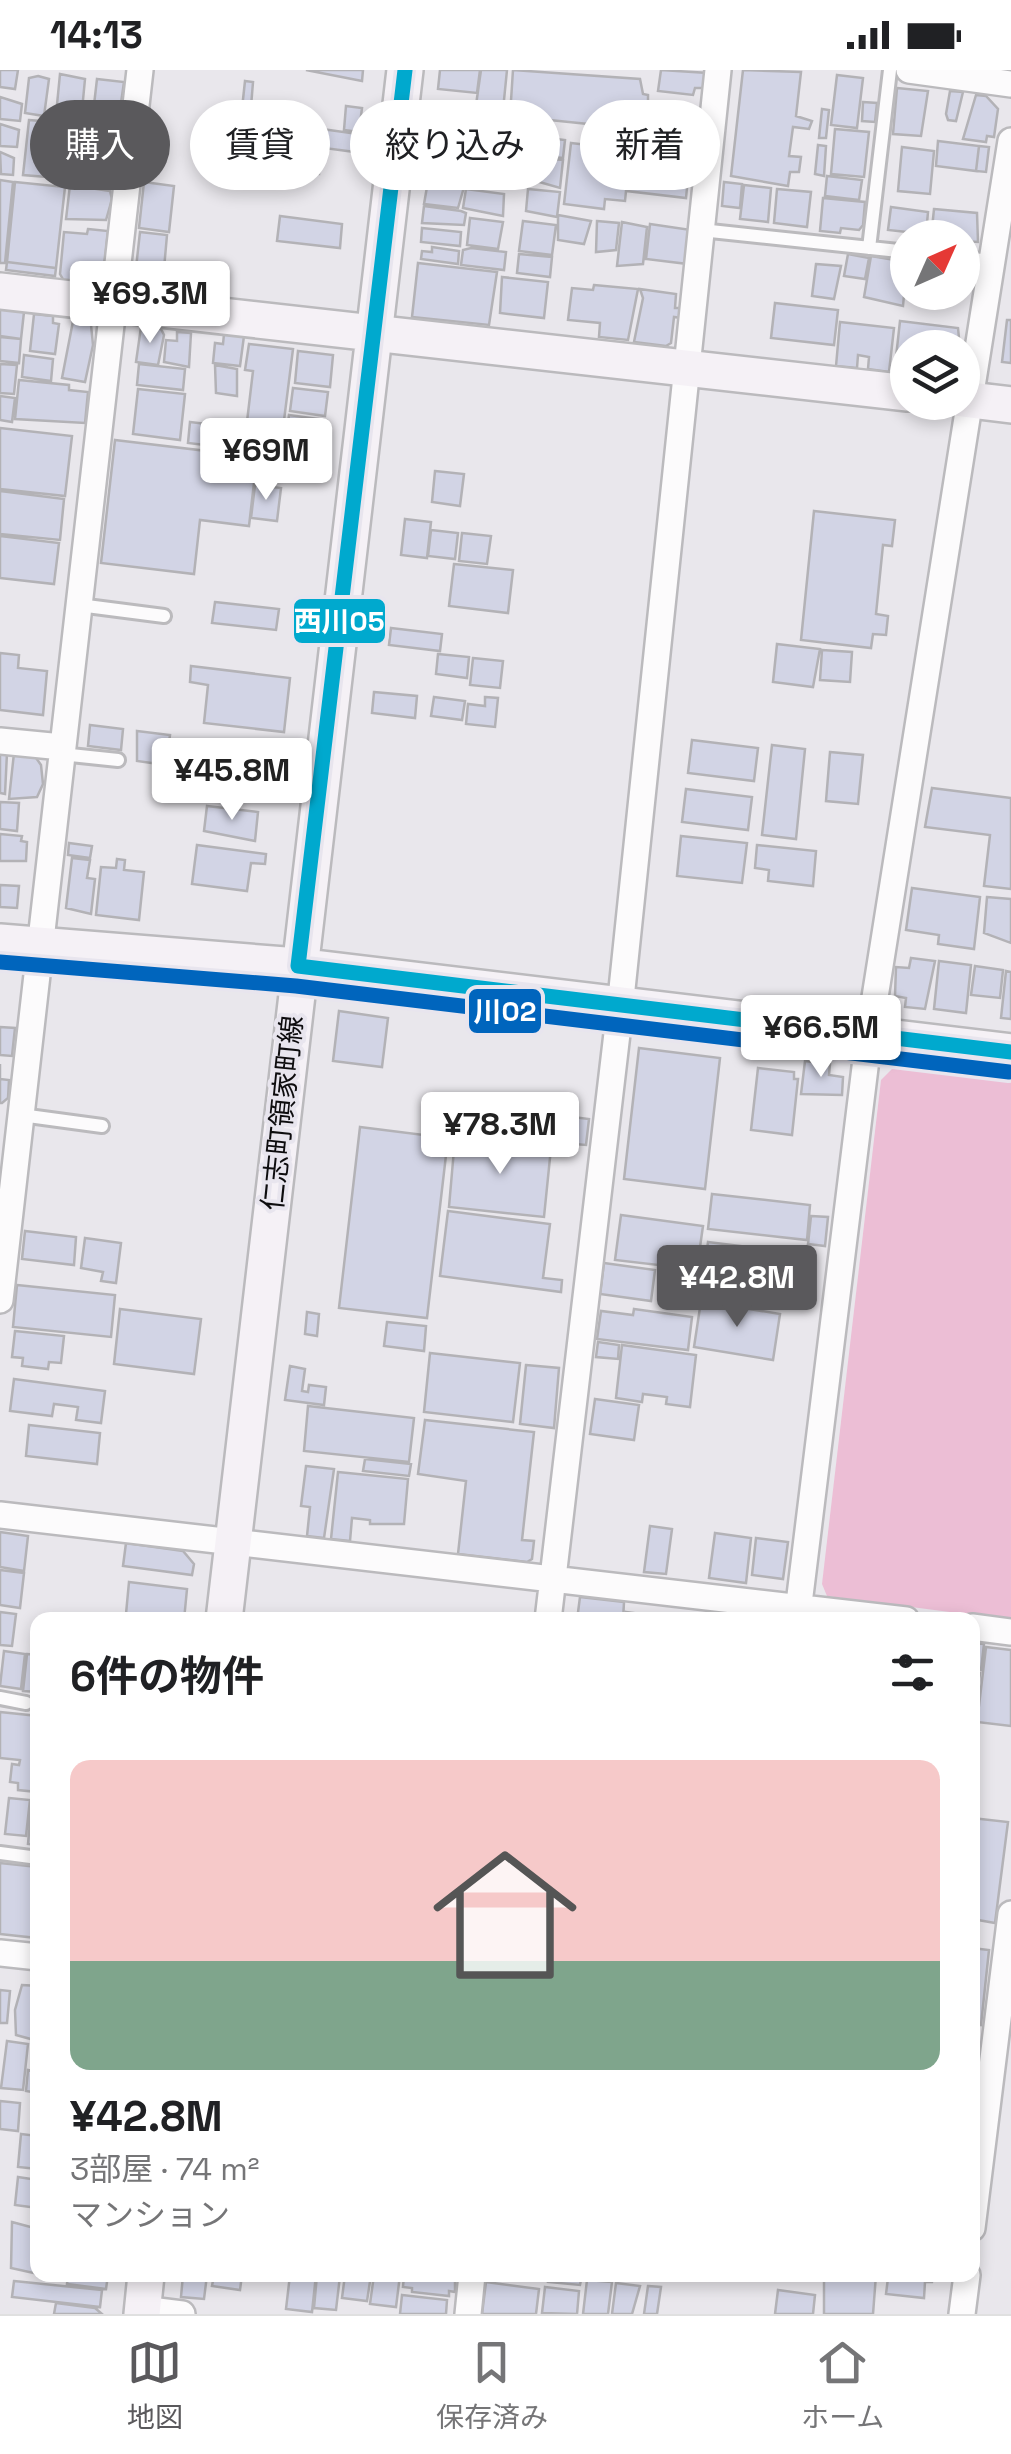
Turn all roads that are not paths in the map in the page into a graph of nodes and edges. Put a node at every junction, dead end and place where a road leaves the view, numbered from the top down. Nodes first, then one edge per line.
1 (140, 70) edge
2 (405, 70) edge
3 (718, 70) edge
4 (890, 70) edge
5 (909, 70) edge
6 (1011, 84) edge
7 (1011, 141) edge
8 (701, 230) junction
9 (869, 248) junction
10 (890, 250) edge
11 (980, 260) edge
12 (992, 261) junction
13 (0, 291) edge
14 (116, 302) junction
15 (374, 330) junction
16 (979, 330) edge
17 (688, 368) junction
18 (890, 391) edge
19 (980, 402) edge
20 (1011, 405) edge
21 (963, 420) edge
22 (79, 605) junction
23 (164, 616) dead end
24 (0, 741) edge
25 (61, 751) junction
26 (118, 760) dead end
27 (0, 942) edge
28 (39, 945) junction
29 (298, 966) junction
30 (620, 1008) junction
31 (868, 1035) junction
32 (1011, 1052) edge
33 (14, 1122) edge
34 (102, 1126) dead end
35 (0, 1300) edge
36 (0, 1516) edge
37 (232, 1544) junction
38 (553, 1578) junction
39 (225, 1612) edge
40 (549, 1612) edge
41 (784, 1612) edge
42 (798, 1612) edge
43 (980, 1629) edge
44 (1011, 1632) edge
45 (0, 1698) edge
46 (26, 1702) dead end
47 (0, 1853) edge
48 (30, 1857) edge
49 (1011, 1914) edge
50 (0, 1952) edge
51 (30, 1956) edge
52 (992, 2069) edge
53 (980, 2164) edge
54 (471, 2282) edge
55 (966, 2282) edge
56 (143, 2299) edge
57 (182, 2314) edge
58 (468, 2314) edge
59 (962, 2314) edge

1 - 14 street
2 - 15 street, 仁志町領家町線
3 - 8 street
4 - 9 lane
5 - 6 street
7 - 12 street
8 - 9 lane
8 - 17 street
9 - 10 lane
11 - 12 lane
12 - 16 street
13 - 14 street
14 - 15 street
14 - 22 street
15 - 17 street
15 - 29 street, 仁志町領家町線
17 - 18 street
17 - 30 street
19 - 20 street
21 - 31 street
22 - 23 lane
22 - 25 street
24 - 25 street
25 - 26 lane
25 - 28 street
27 - 28 street
28 - 29 street
28 - 33 street
29 - 30 street
29 - 37 street, 仁志町領家町線
30 - 31 street
30 - 38 street
31 - 32 street
31 - 42 street
33 - 34 lane
33 - 35 street
36 - 37 street
37 - 38 street
37 - 39 street, 仁志町領家町線
38 - 40 street
38 - 41 street
43 - 44 street
45 - 46 lane
47 - 48 lane
49 - 52 street
50 - 51 street
52 - 53 street
54 - 58 street
55 - 59 street
56 - 57 street

